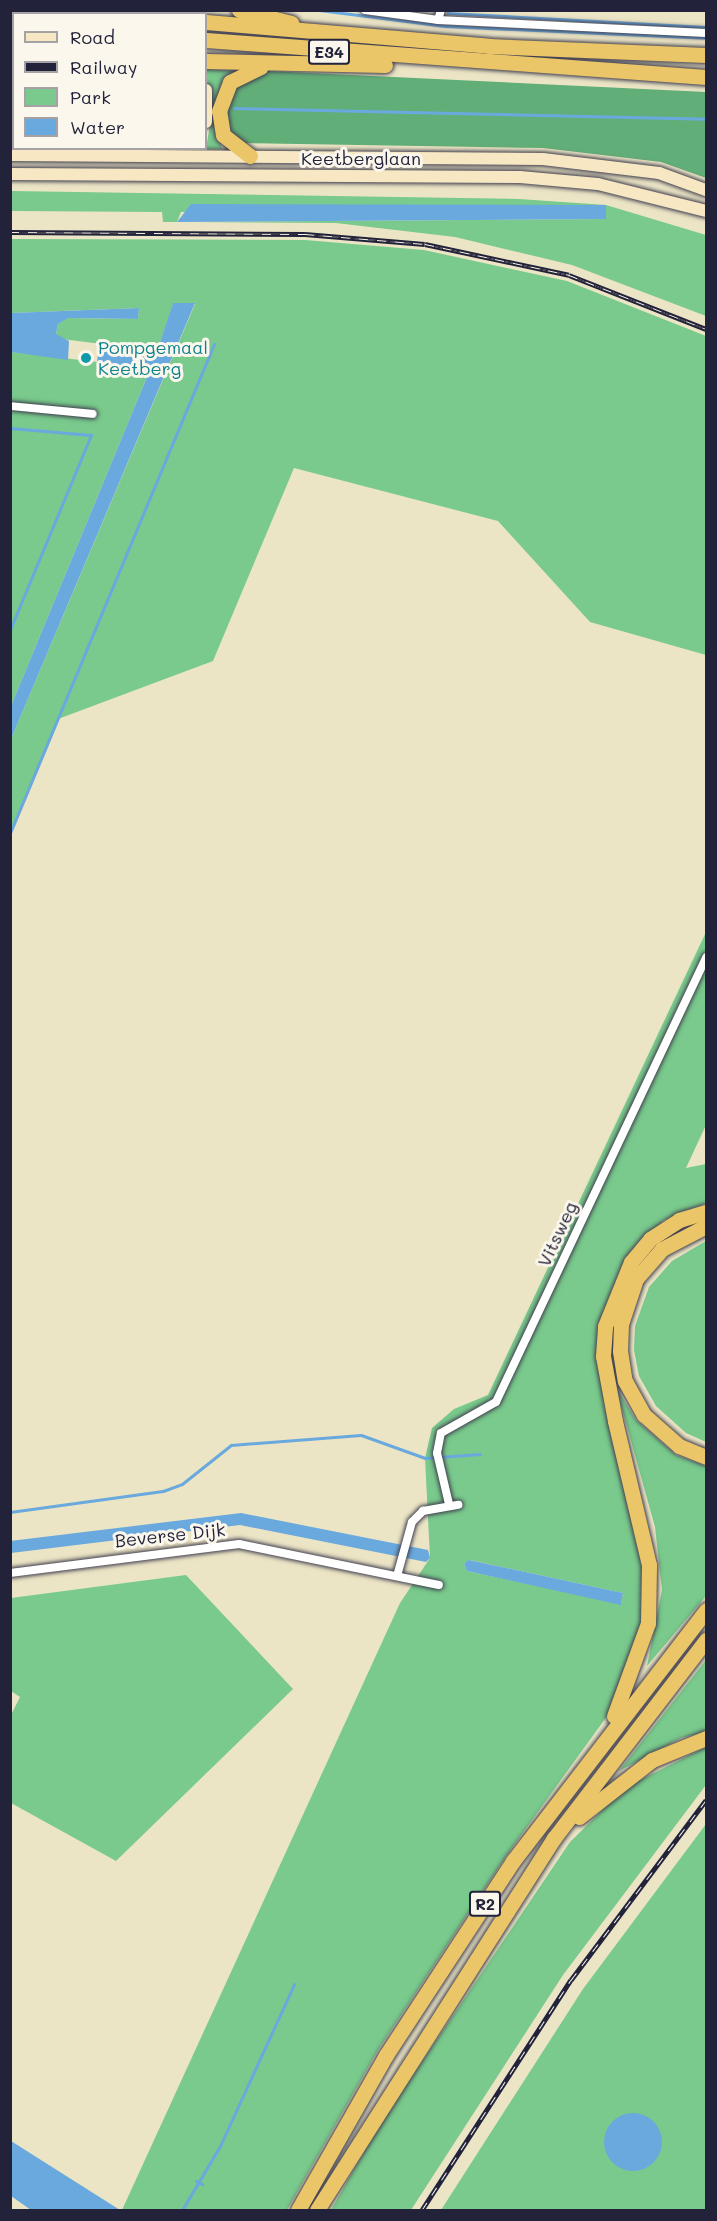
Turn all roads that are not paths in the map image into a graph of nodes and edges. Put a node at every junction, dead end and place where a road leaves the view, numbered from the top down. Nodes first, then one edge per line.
1 (239, 10) edge
2 (365, 10) edge
3 (441, 10) edge
4 (438, 20) junction
5 (207, 22) edge
6 (313, 33) junction
7 (706, 33) edge
8 (207, 40) edge
9 (706, 55) edge
10 (207, 61) edge
11 (453, 61) junction
12 (279, 63) junction
13 (706, 77) edge
14 (178, 150) edge
15 (10, 155) edge
16 (167, 156) junction
17 (250, 156) junction
18 (10, 174) edge
19 (706, 190) edge
20 (706, 211) edge
21 (10, 406) edge
22 (93, 414) dead end
23 (706, 957) edge
24 (706, 1212) edge
25 (706, 1226) edge
26 (706, 1457) edge
27 (10, 1573) edge
28 (397, 1576) junction
29 (439, 1585) dead end
30 (706, 1610) edge
31 (706, 1640) edge
32 (706, 1738) edge
33 (589, 1757) junction
34 (554, 1838) junction
35 (298, 2211) edge
36 (317, 2211) edge

1 - 6 highway
2 - 4 street
3 - 4 street
4 - 7 street
5 - 6 highway, E34
6 - 9 highway, E34
8 - 11 highway, E34
10 - 12 highway
11 - 12 highway
11 - 13 highway, E34
12 - 17 highway
14 - 16 main road
15 - 16 main road, Keetberglaan
16 - 17 main road, Keetberglaan
17 - 19 main road, Keetberglaan
18 - 20 main road, Keetberglaan
21 - 22 street
23 - 28 street, Vitsweg
24 - 33 highway
25 - 26 highway
27 - 28 street, Beverse Dijk
28 - 29 street, Beverse Dijk
30 - 33 highway, R2
31 - 34 highway, R2
32 - 34 highway
33 - 35 highway, R2
34 - 36 highway, R2

